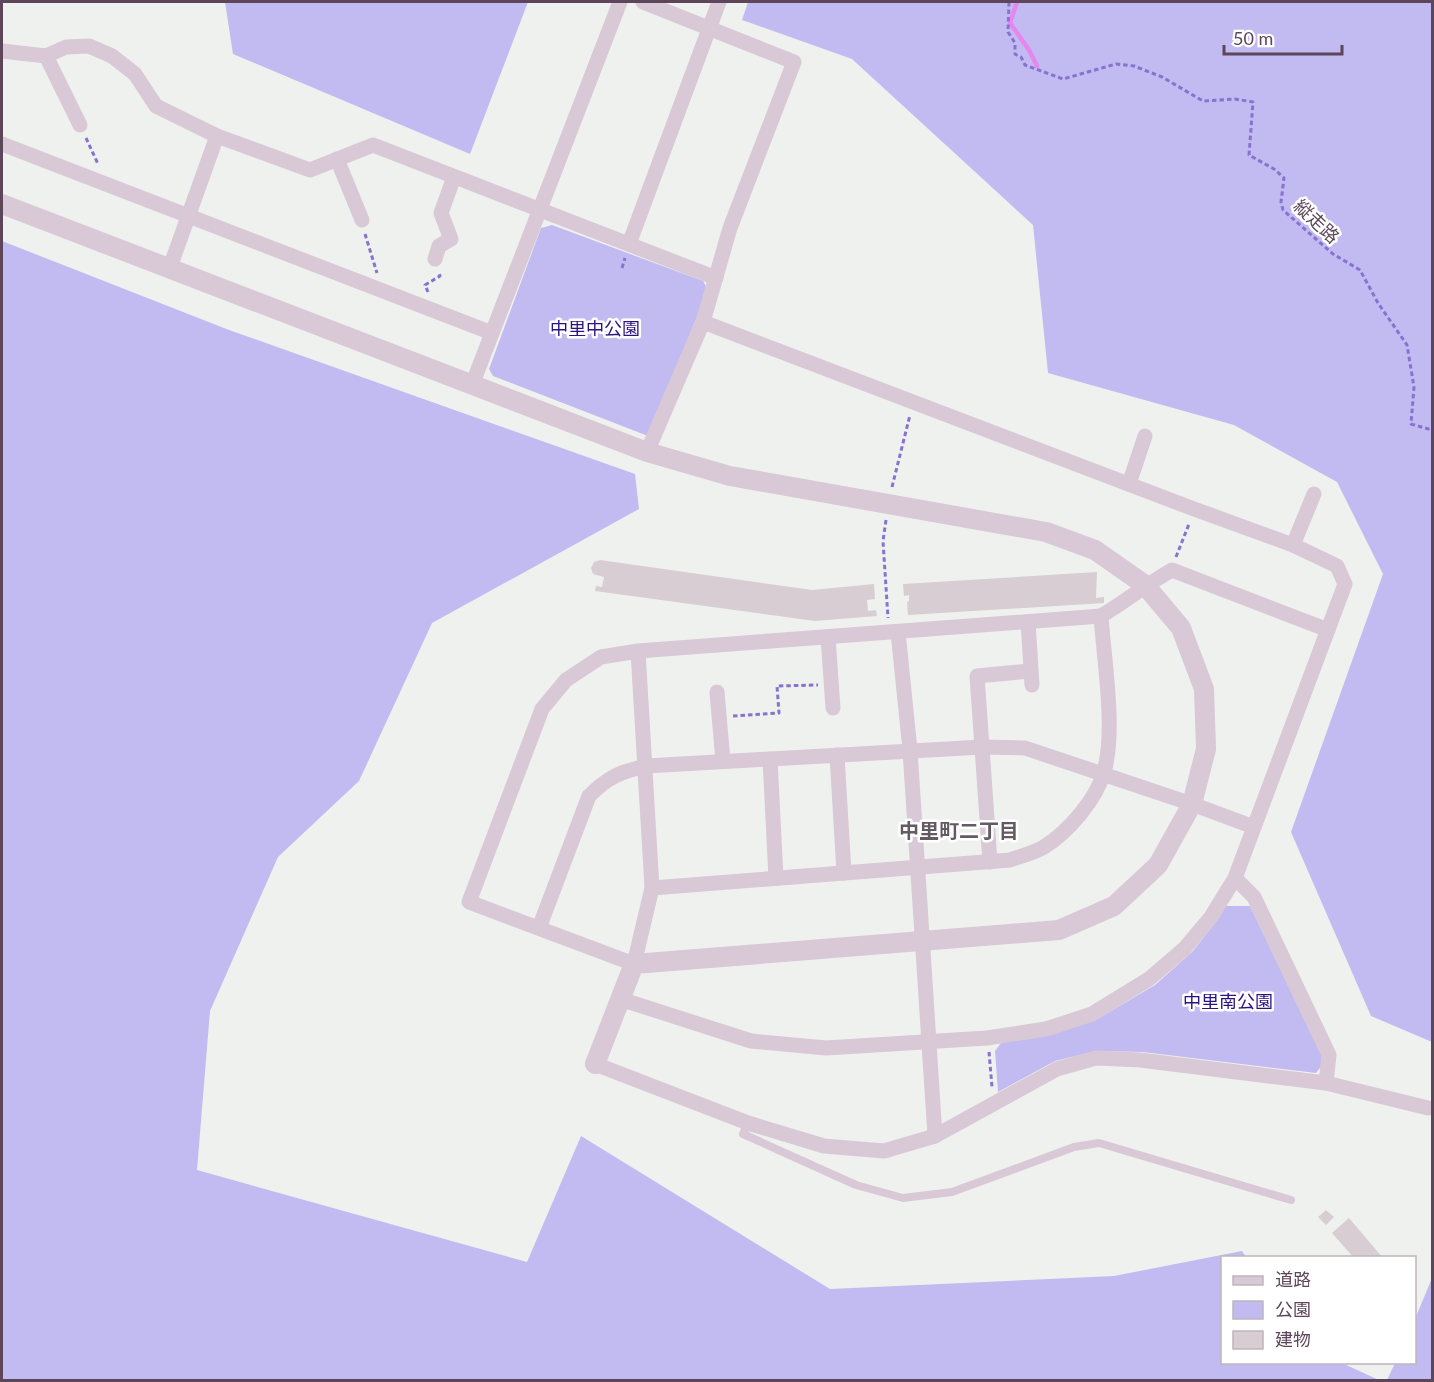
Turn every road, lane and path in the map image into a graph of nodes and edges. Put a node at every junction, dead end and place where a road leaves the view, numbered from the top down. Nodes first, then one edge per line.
1 (620, 2) edge
2 (643, 2) edge
3 (719, 2) edge
4 (1009, 2) edge
5 (710, 28) junction
6 (2, 51) edge
7 (46, 56) junction
8 (80, 125) joint
9 (217, 136) junction
10 (2, 144) edge
11 (337, 159) junction
12 (454, 177) junction
13 (107, 185) junction
14 (2, 204) edge
15 (540, 210) junction
16 (189, 216) junction
17 (362, 220) joint
18 (629, 244) junction
19 (435, 259) joint
20 (169, 270) junction
21 (716, 278) junction
22 (383, 291) junction
23 (429, 308) junction
24 (704, 321) junction
25 (492, 333) junction
26 (472, 385) junction
27 (1432, 430) edge
28 (1145, 436) dead end
29 (647, 452) junction
30 (1129, 484) junction
31 (1314, 494) dead end
32 (1194, 509) junction
33 (1293, 545) junction
34 (1172, 570) junction
35 (1145, 585) junction
36 (1101, 616) junction
37 (1028, 621) junction
38 (1328, 630) junction
39 (898, 632) junction
40 (828, 637) junction
41 (638, 651) junction
42 (831, 684) junction
43 (717, 692) dead end
44 (833, 708) dead end
45 (719, 717) junction
46 (982, 747) junction
47 (910, 750) junction
48 (837, 755) junction
49 (770, 759) junction
50 (723, 761) junction
51 (646, 766) junction
52 (1104, 774) junction
53 (1192, 804) junction
54 (1254, 827) junction
55 (990, 862) junction
56 (918, 867) junction
57 (844, 873) junction
58 (776, 878) junction
59 (1235, 878) junction
60 (652, 888) junction
61 (539, 928) junction
62 (924, 942) junction
63 (634, 963) junction
64 (620, 999) junction
65 (987, 1038) junction
66 (929, 1042) junction
67 (595, 1064) joint
68 (1326, 1083) junction
69 (994, 1104) junction
70 (1428, 1108) dead end
71 (748, 1123) junction
72 (935, 1136) junction
73 (1291, 1200) dead end

1 - 15 street
2 - 5 street
3 - 5 street
4 - 27 path, 縦走路
5 - 18 street
5 - 21 street
6 - 7 street
7 - 8 street
7 - 9 street
8 - 13 path
9 - 11 street
9 - 16 street
10 - 13 street
11 - 12 street
11 - 17 street
12 - 15 street
12 - 19 street
13 - 16 street
14 - 20 street
15 - 18 street
15 - 25 street
16 - 20 street
16 - 22 street
17 - 22 path
18 - 21 street
19 - 23 path
20 - 26 street
21 - 24 street
22 - 23 street
23 - 25 street
24 - 29 street
24 - 30 street
25 - 26 street
26 - 29 street
28 - 30 street
29 - 35 street
30 - 32 street
31 - 33 street
32 - 33 street
32 - 34 path
33 - 38 street
34 - 35 street
34 - 38 street
35 - 36 street
35 - 53 street
36 - 37 street
36 - 52 street
37 - 39 street
37 - 46 street
38 - 54 street
39 - 40 street
39 - 47 street
40 - 41 street
40 - 42 street
41 - 51 street
41 - 61 street
42 - 44 street
42 - 45 path
43 - 45 street
45 - 50 street
46 - 47 street
46 - 52 street
46 - 55 street
47 - 48 street
47 - 56 street
48 - 49 street
48 - 57 street
49 - 50 street
49 - 58 street
50 - 51 street
51 - 60 street
51 - 61 street
52 - 53 street
52 - 55 street
53 - 54 street
53 - 62 street
54 - 59 street
55 - 56 street
56 - 57 street
56 - 62 street
57 - 58 street
58 - 60 street
59 - 65 street
59 - 68 street
60 - 63 street
61 - 63 street
62 - 63 street
62 - 66 street
63 - 64 street
64 - 66 street
64 - 67 street
65 - 66 street
65 - 69 path
66 - 72 street
67 - 71 street
68 - 69 street
68 - 70 street
69 - 72 street
71 - 72 street
71 - 73 lane

